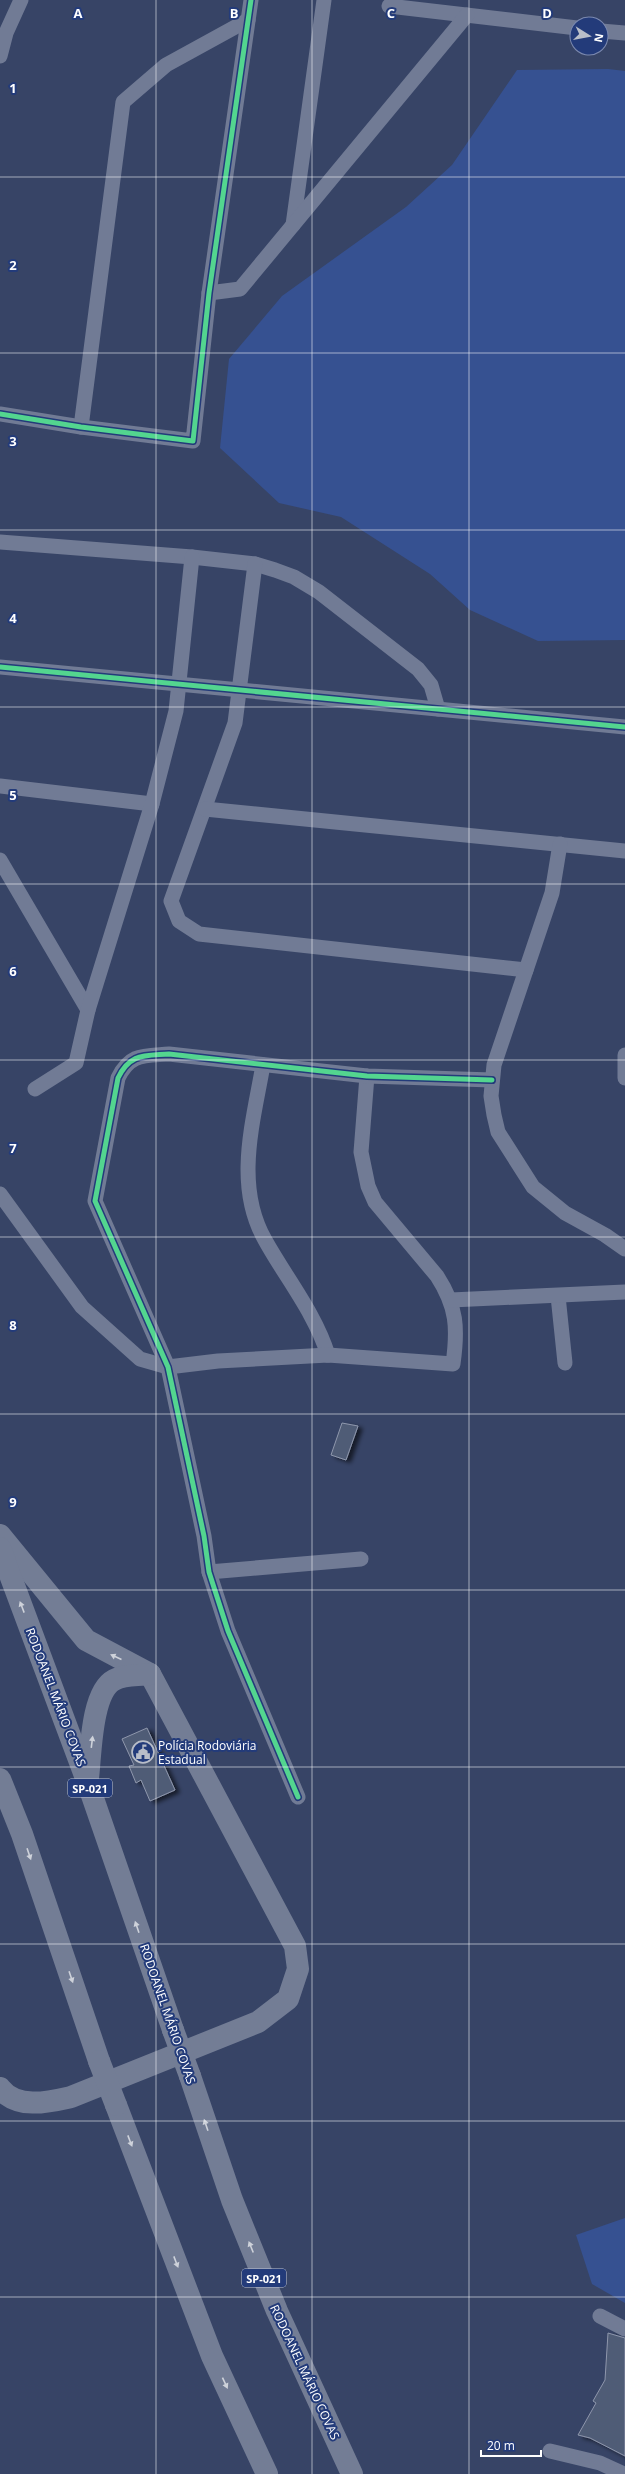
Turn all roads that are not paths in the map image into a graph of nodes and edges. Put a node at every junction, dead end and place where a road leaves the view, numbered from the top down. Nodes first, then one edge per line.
1 (21, 0) edge
2 (251, 0) edge
3 (324, 0) edge
4 (389, 6) dead end
5 (467, 15) junction
6 (248, 20) junction
7 (569, 27) edge
8 (609, 32) edge
9 (625, 33) edge
10 (0, 56) edge
11 (293, 225) junction
12 (209, 293) junction
13 (0, 414) edge
14 (81, 427) junction
15 (0, 542) edge
16 (192, 557) junction
17 (255, 564) junction
18 (0, 667) edge
19 (179, 684) junction
20 (240, 690) junction
21 (438, 709) junction
22 (625, 727) edge
23 (0, 786) edge
24 (152, 804) junction
25 (205, 809) junction
26 (560, 844) junction
27 (625, 851) edge
28 (0, 860) edge
29 (526, 970) junction
30 (88, 1010) junction
31 (625, 1055) edge
32 (263, 1065) junction
33 (367, 1076) junction
34 (625, 1078) edge
35 (492, 1080) junction
36 (36, 1089) dead end
37 (0, 1194) edge
38 (625, 1249) edge
39 (625, 1292) edge
40 (558, 1296) junction
41 (450, 1300) junction
42 (328, 1354) junction
43 (565, 1363) dead end
44 (168, 1367) junction
45 (0, 1536) edge
46 (0, 1548) edge
47 (361, 1559) dead end
48 (209, 1572) junction
49 (150, 1674) junction
50 (0, 1779) edge
51 (87, 1781) junction
52 (298, 1797) dead end
53 (0, 1809) edge
54 (22, 1834) junction
55 (0, 2088) edge
56 (600, 2316) dead end
57 (625, 2329) edge
58 (550, 2451) dead end
59 (266, 2474) edge
60 (352, 2474) edge
61 (624, 2474) edge

1 - 10 street
2 - 6 street
3 - 11 street
4 - 5 street
5 - 7 street
5 - 11 street
6 - 12 street
6 - 14 street
8 - 9 street
11 - 12 street
12 - 14 street
13 - 14 street
15 - 16 street
16 - 17 street
16 - 19 street
17 - 20 street
17 - 21 street
18 - 19 street
19 - 20 street
19 - 24 street
20 - 21 street
20 - 25 street
21 - 22 street
23 - 24 street
24 - 30 street
25 - 26 street
25 - 29 street
26 - 27 street
26 - 29 street
28 - 30 street
29 - 35 street
30 - 36 street
31 - 34 street
32 - 33 street
32 - 42 street
32 - 44 street
33 - 35 street
33 - 41 street
35 - 38 street
37 - 44 street
39 - 40 street
40 - 41 street
40 - 43 street
41 - 42 street
42 - 44 street
44 - 48 street
49 -> 45 highway
51 -> 46 highway, RODOANEL MÁRIO COVAS / SP-021
47 - 48 street
48 - 52 street
51 -> 49 highway
49 - 55 highway
50 - 54 highway
60 -> 51 highway, RODOANEL MÁRIO COVAS / SP-021, bridge
53 - 54 highway
54 -> 59 highway, bridge
56 - 57 street
58 - 61 street

